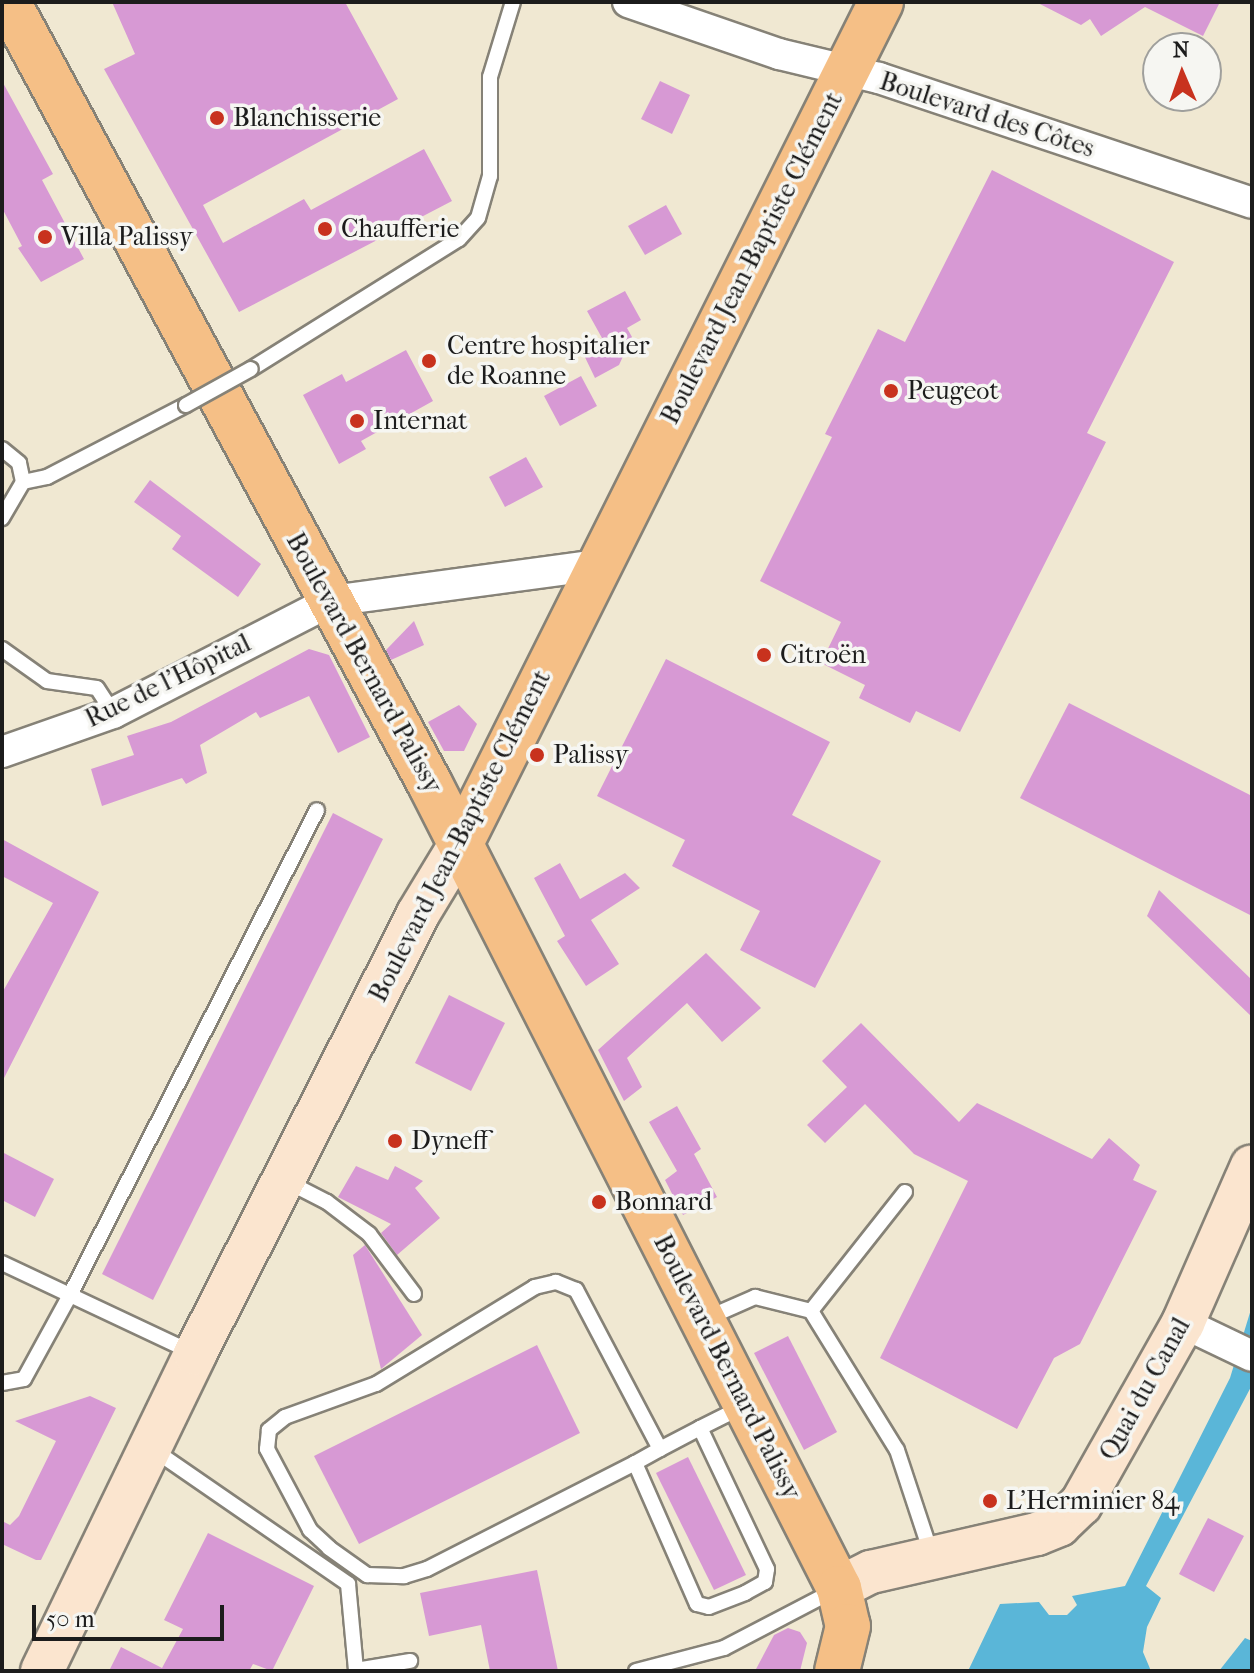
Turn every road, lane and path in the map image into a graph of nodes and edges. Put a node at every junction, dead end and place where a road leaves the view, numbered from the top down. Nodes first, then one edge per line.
1 (8, 2) edge
2 (513, 2) edge
3 (628, 2) edge
4 (881, 2) edge
5 (845, 72) junction
6 (1248, 193) edge
7 (2, 449) edge
8 (23, 482) junction
9 (2, 518) edge
10 (599, 565) junction
11 (331, 601) junction
12 (2, 649) edge
13 (113, 713) junction
14 (2, 752) edge
15 (317, 810) dead end
16 (461, 843) junction
17 (1252, 1166) edge
18 (285, 1181) junction
19 (905, 1192) dead end
20 (2, 1263) edge
21 (414, 1294) dead end
22 (70, 1295) junction
23 (811, 1311) junction
24 (701, 1321) junction
25 (1200, 1331) junction
26 (195, 1354) junction
27 (1252, 1356) edge
28 (2, 1383) edge
29 (746, 1404) junction
30 (700, 1428) junction
31 (151, 1448) junction
32 (660, 1449) junction
33 (635, 1463) junction
34 (932, 1557) junction
35 (839, 1588) junction
36 (410, 1661) dead end
37 (42, 1671) edge
38 (636, 1671) edge
39 (837, 1671) edge

1 - 11 main road, Boulevard Bernard Palissy
2 - 8 lane, bridge
3 - 5 street, Boulevard des Côtes
4 - 5 main road, Boulevard Jean-Baptiste Clément
5 - 6 street, Boulevard des Côtes
5 - 10 main road, Boulevard Jean-Baptiste Clément
7 - 8 lane
8 - 9 lane
10 - 11 street, Rue de l'Hôpital
10 - 16 main road, Boulevard Jean-Baptiste Clément
11 - 13 street, Rue de l'Hôpital
11 - 16 main road, Boulevard Bernard Palissy
12 - 13 lane
13 - 14 street, Rue de l'Hôpital
15 - 22 lane
16 - 18 street, Boulevard Jean-Baptiste Clément
16 - 24 main road, Boulevard Bernard Palissy
17 - 25 street, Quai du Canal
18 - 21 lane
18 - 26 street, Boulevard Jean-Baptiste Clément
19 - 23 lane
20 - 22 lane
22 - 26 lane
22 - 28 lane
23 - 24 lane
23 - 34 lane
24 - 29 main road, Boulevard Bernard Palissy
25 - 27 street
25 - 34 street, Quai du Canal
26 - 31 street, Boulevard Jean-Baptiste Clément
29 - 30 lane
29 - 35 main road, Boulevard Bernard Palissy
30 - 32 lane
30 - 33 lane
31 - 36 lane
31 - 37 street, Boulevard Jean-Baptiste Clément
32 - 33 lane
32 - 33 lane
34 - 35 street, Quai du Canal
35 - 38 lane
35 - 39 main road, Boulevard Bernard Palissy

